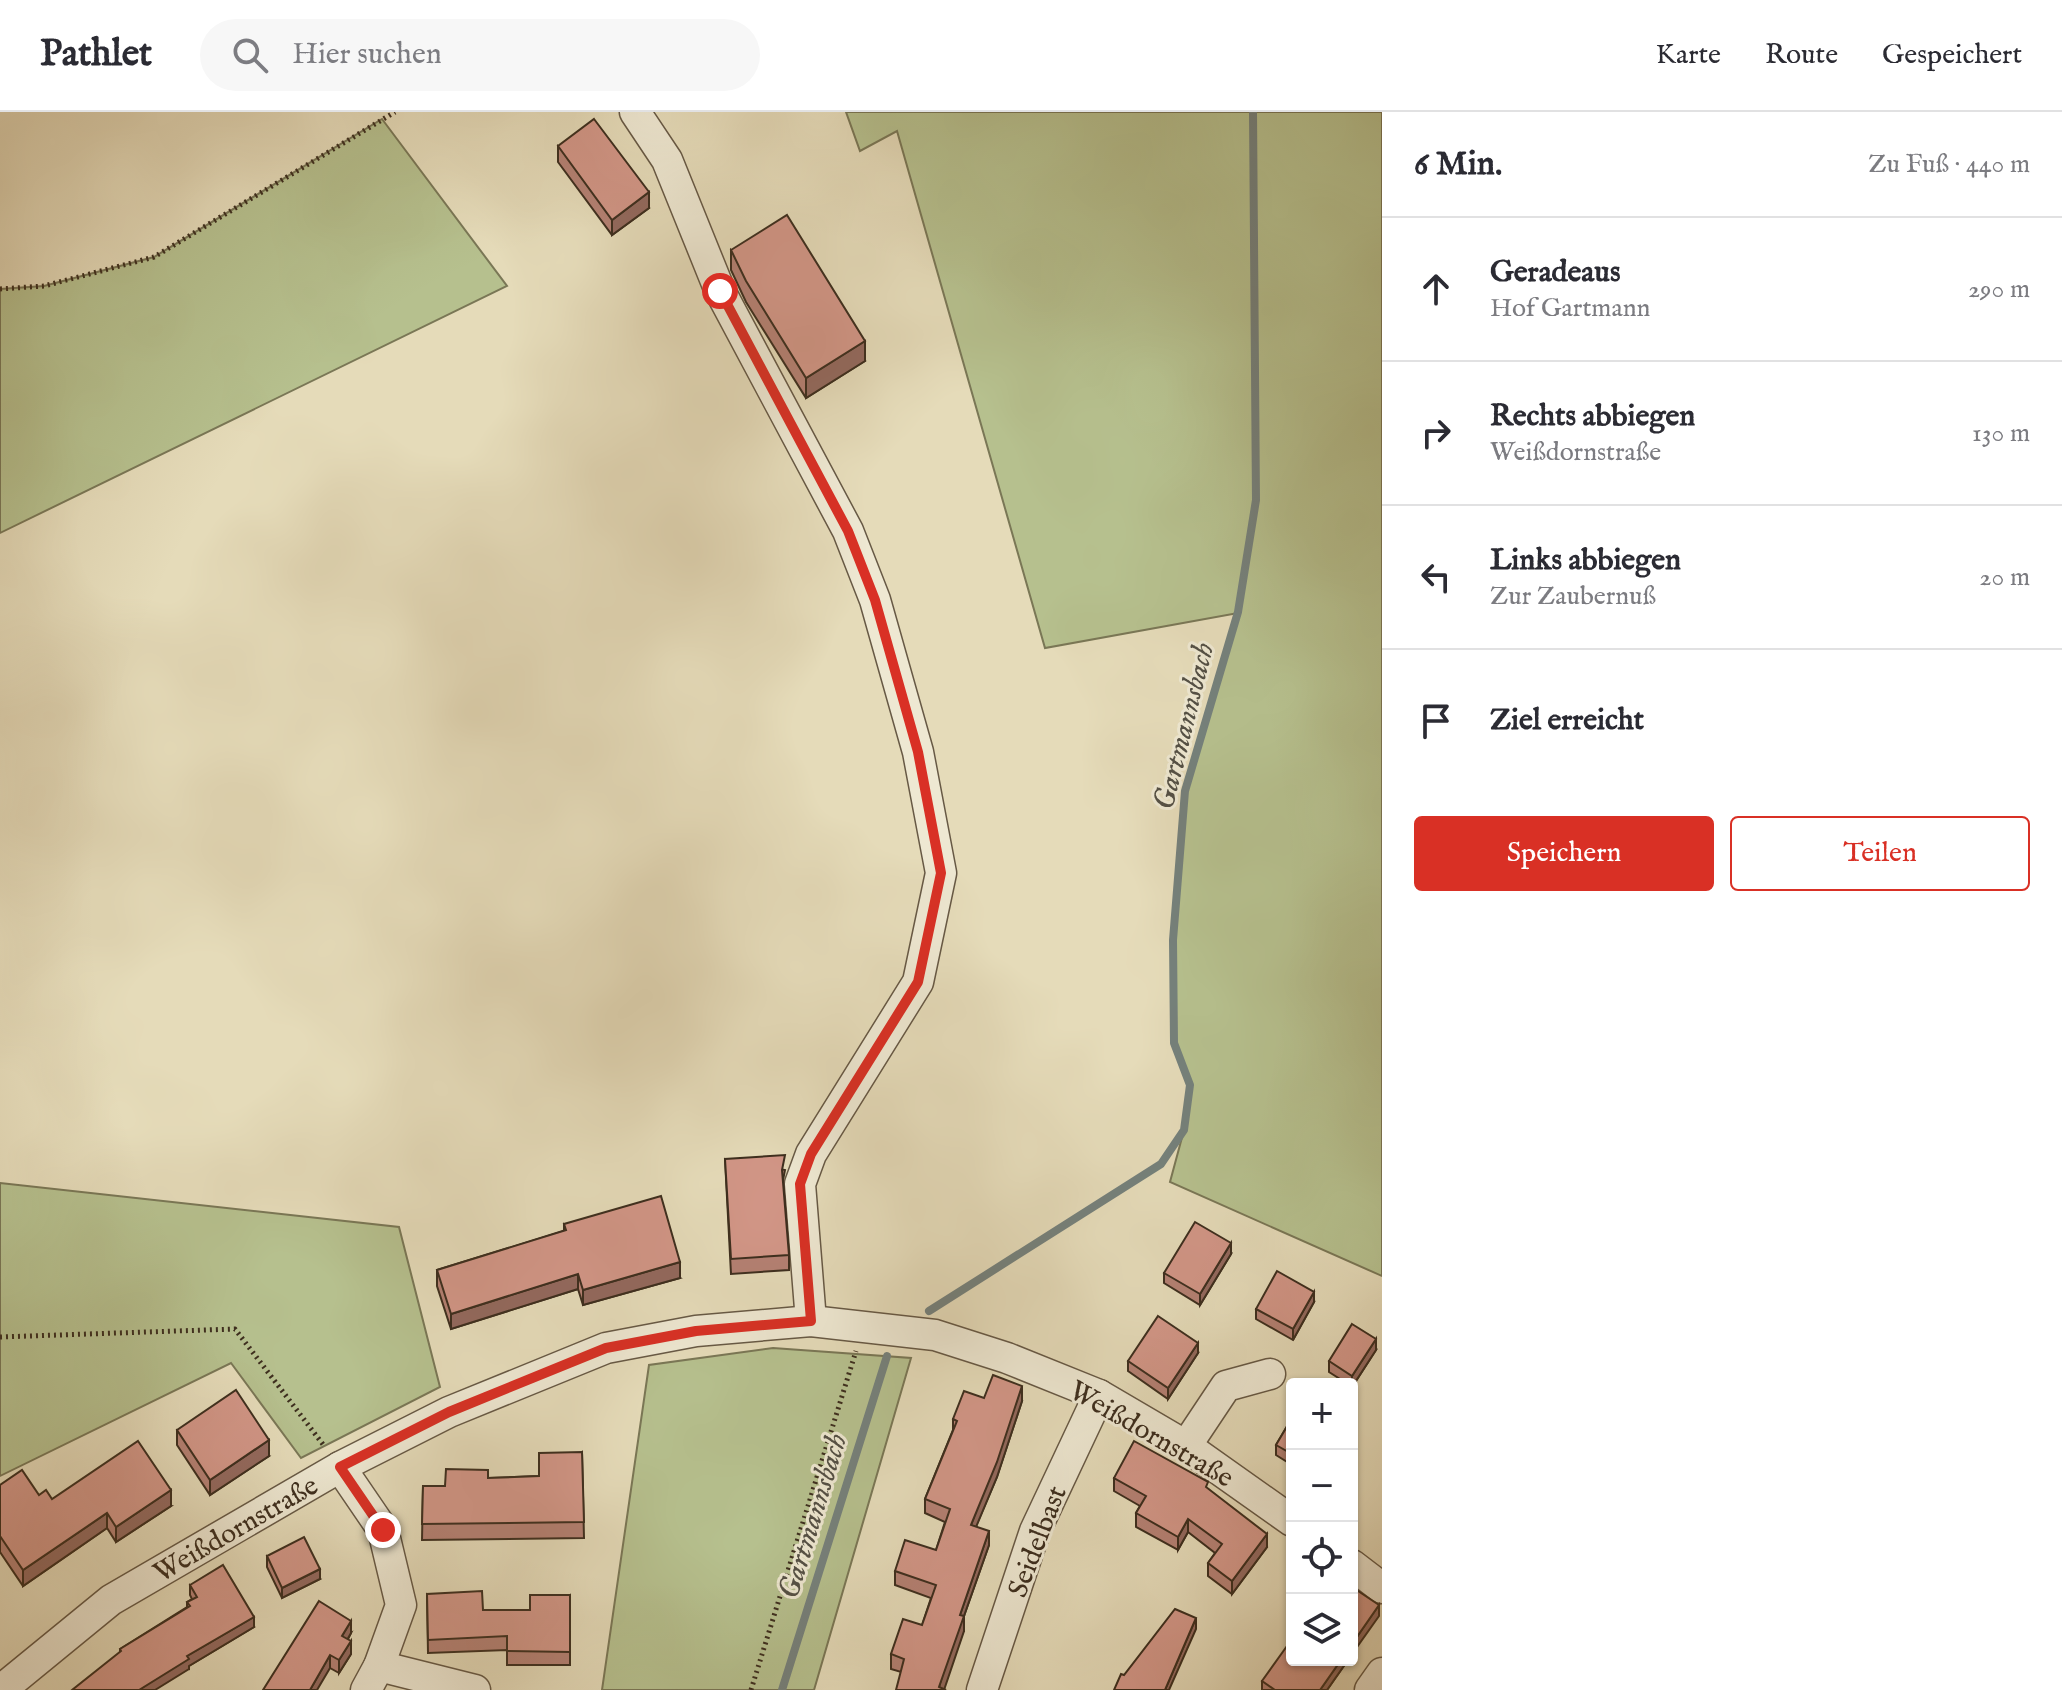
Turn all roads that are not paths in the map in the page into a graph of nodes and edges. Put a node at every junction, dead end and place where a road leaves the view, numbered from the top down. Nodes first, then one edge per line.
1 (635, 112) edge
2 (811, 1321) junction
3 (1270, 1374) dead end
4 (1099, 1395) junction
5 (1186, 1446) junction
6 (340, 1467) junction
7 (1286, 1517) edge
8 (1358, 1570) edge
9 (1382, 1588) edge
10 (1382, 1673) edge
11 (372, 1678) edge
12 (1, 1690) edge
13 (475, 1690) edge
14 (982, 1690) edge
15 (1370, 1690) edge

1 - 2 street
2 - 4 street, Weißdornstraße
2 - 6 street, Weißdornstraße
3 - 5 street
4 - 5 street, Weißdornstraße
4 - 14 street, Seidelbast
5 - 7 street, Weißdornstraße
6 - 11 street
6 - 12 street, Weißdornstraße
8 - 9 street
10 - 15 street
11 - 13 street

